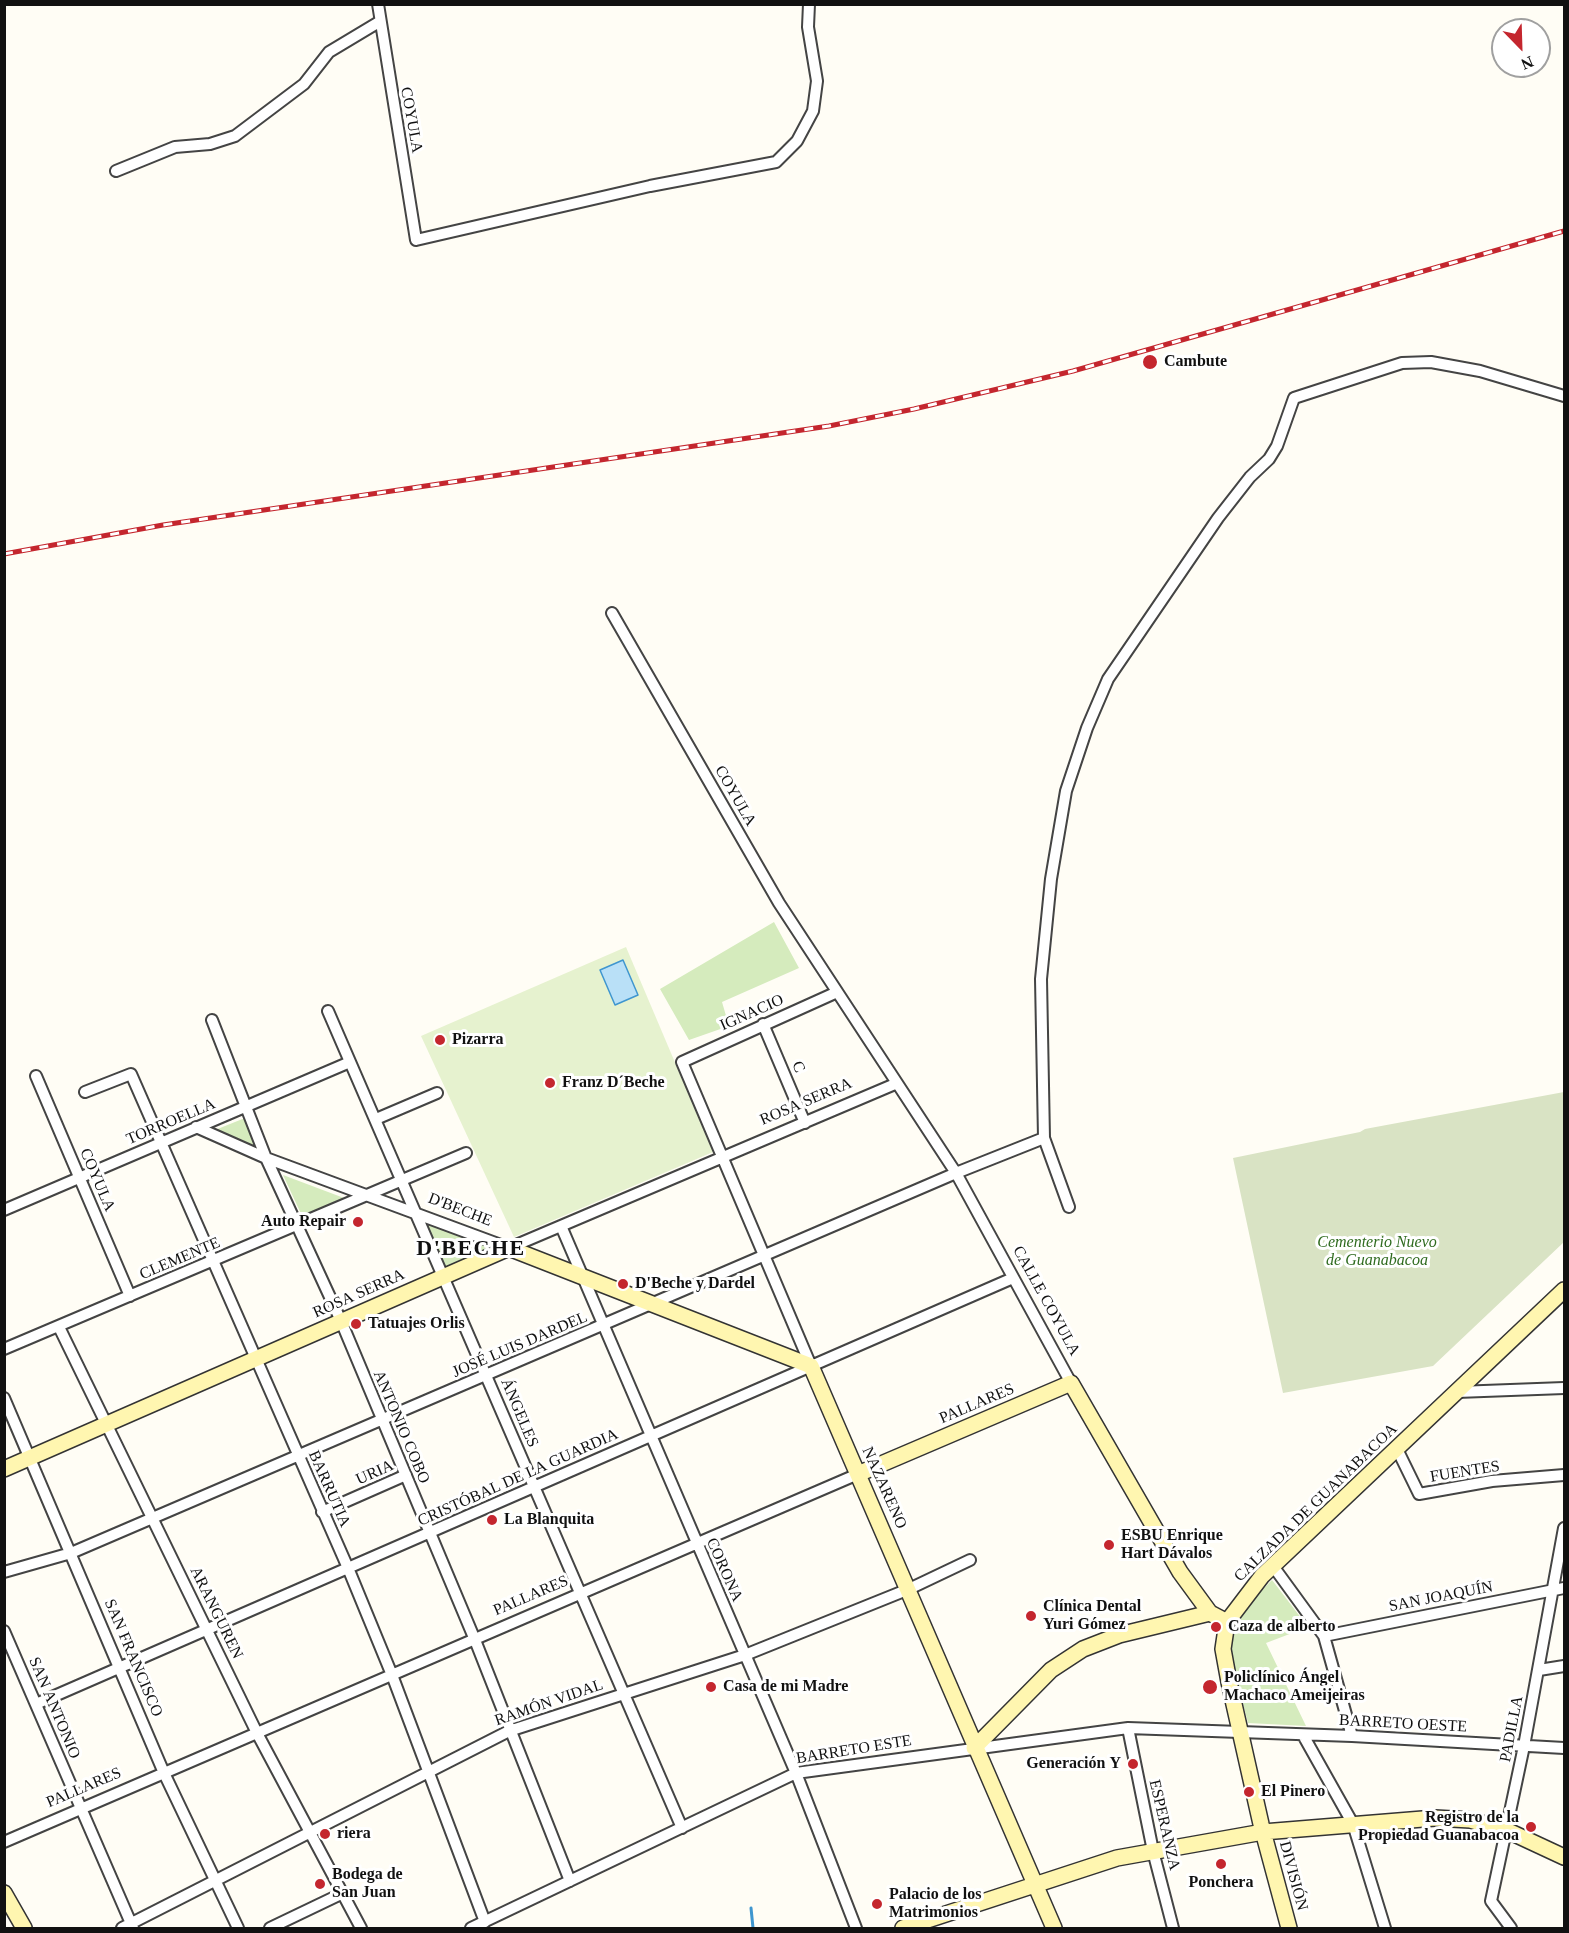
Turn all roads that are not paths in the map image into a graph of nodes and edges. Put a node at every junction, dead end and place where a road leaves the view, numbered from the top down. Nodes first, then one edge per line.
1 (378, 4) edge
2 (809, 4) edge
3 (379, 22) junction
4 (116, 171) dead end
5 (1564, 396) edge
6 (612, 613) dead end
7 (835, 993) junction
8 (328, 1011) dead end
9 (212, 1020) dead end
10 (763, 1024) junction
11 (350, 1062) junction
12 (682, 1062) joint
13 (36, 1076) dead end
14 (896, 1084) junction
15 (85, 1092) dead end
16 (437, 1094) dead end
17 (246, 1107) junction
18 (376, 1119) junction
19 (805, 1123) junction
20 (196, 1127) junction
21 (1044, 1138) junction
22 (160, 1142) junction
23 (466, 1153) dead end
24 (723, 1157) junction
25 (266, 1158) junction
26 (956, 1173) junction
27 (79, 1178) junction
28 (403, 1180) junction
29 (367, 1195) junction
30 (1069, 1207) dead end
31 (4, 1210) edge
32 (417, 1212) junction
33 (297, 1226) junction
34 (561, 1226) junction
35 (508, 1248) junction
36 (766, 1256) junction
37 (213, 1261) junction
38 (443, 1276) junction
39 (583, 1276) junction
40 (1013, 1278) junction
41 (1564, 1290) edge
42 (130, 1296) junction
43 (654, 1304) junction
44 (341, 1321) junction
45 (603, 1325) junction
46 (58, 1327) junction
47 (4, 1336) edge
48 (7, 1348) edge
49 (256, 1359) junction
50 (812, 1366) junction
51 (487, 1376) junction
52 (1071, 1383) junction
53 (1564, 1388) edge
54 (1457, 1392) junction
55 (4, 1398) edge
56 (381, 1421) junction
57 (107, 1424) junction
58 (651, 1436) junction
59 (1397, 1449) junction
60 (298, 1457) junction
61 (30, 1458) junction
62 (4, 1469) edge
63 (858, 1474) junction
64 (406, 1475) junction
65 (1564, 1475) edge
66 (535, 1487) junction
67 (322, 1512) junction
68 (153, 1518) junction
69 (1564, 1528) edge
70 (429, 1533) junction
71 (696, 1544) junction
72 (71, 1553) junction
73 (970, 1560) dead end
74 (1273, 1566) junction
75 (348, 1568) junction
76 (4, 1572) edge
77 (909, 1589) junction
78 (1559, 1589) edge
79 (580, 1594) junction
80 (1210, 1613) junction
81 (1227, 1622) junction
82 (208, 1630) junction
83 (4, 1631) edge
84 (1324, 1636) junction
85 (475, 1640) junction
86 (745, 1655) junction
87 (1564, 1666) edge
88 (121, 1667) junction
89 (1539, 1670) junction
90 (392, 1675) junction
91 (623, 1694) junction
92 (36, 1704) junction
93 (1128, 1728) junction
94 (509, 1731) junction
95 (1239, 1731) junction
96 (256, 1733) junction
97 (1303, 1735) junction
98 (1352, 1736) junction
99 (1524, 1746) junction
100 (974, 1748) junction
101 (1564, 1748) edge
102 (427, 1772) junction
103 (164, 1773) junction
104 (796, 1773) junction
105 (82, 1809) junction
106 (1353, 1824) junction
107 (682, 1828) junction
108 (1506, 1830) junction
109 (1263, 1832) junction
110 (311, 1834) junction
111 (4, 1842) edge
112 (1153, 1851) junction
113 (1564, 1857) edge
114 (570, 1881) junction
115 (217, 1882) junction
116 (1033, 1884) junction
117 (4, 1893) edge
118 (341, 1894) junction
119 (485, 1922) junction
120 (129, 1927) edge
121 (24, 1929) edge
122 (238, 1929) edge
123 (270, 1929) edge
124 (361, 1929) edge
125 (471, 1929) edge
126 (856, 1929) edge
127 (903, 1929) edge
128 (1054, 1929) edge
129 (1173, 1929) edge
130 (1288, 1929) edge
131 (1385, 1929) edge
132 (1511, 1929) edge

1 - 3 street, COYULA
2 - 3 street, COYULA
3 - 4 street
5 - 21 street
6 - 7 street, COYULA
7 - 10 street, IGNACIO
7 - 14 street, CALLE COYULA
8 - 11 street, ÁNGELES
9 - 17 street, ANTONIO COBO
10 - 12 street, IGNACIO
10 - 19 street, C
11 - 17 street, TORROELLA
11 - 18 street, ÁNGELES
12 - 24 street, NAZARENO
13 - 27 street, COYULA
14 - 19 street, ROSA SERRA
14 - 26 street, CALLE COYULA
15 - 22 street, BARRUTIA
16 - 18 street
17 - 20 street, TORROELLA
17 - 25 street, ANTONIO COBO
18 - 28 street, ÁNGELES
19 - 24 street, ROSA SERRA
20 - 22 street, TORROELLA
20 - 25 street, D'BECHE
21 - 26 street, JOSÉ LUIS DARDEL
21 - 30 street
22 - 27 street, TORROELLA
22 - 37 street, BARRUTIA
23 - 28 street, CLEMENTE
24 - 34 street, ROSA SERRA
24 - 36 street, NAZARENO
25 - 29 street, D'BECHE
25 - 33 street, ANTONIO COBO
26 - 36 street, JOSÉ LUIS DARDEL
26 - 40 street, CALLE COYULA
27 - 31 street, TORROELLA
27 - 42 street, COYULA
28 - 29 street, CLEMENTE
28 - 32 street, ÁNGELES
29 - 32 street, D'BECHE
29 - 33 street, CLEMENTE
32 - 35 street, D'BECHE
32 - 38 street, ÁNGELES
33 - 37 street, CLEMENTE
33 - 44 street, ANTONIO COBO
34 - 35 street, ROSA SERRA
34 - 39 street, CORONA
35 - 38 street, ROSA SERRA
35 - 39 street, D'BECHE
36 - 43 street, JOSÉ LUIS DARDEL
36 - 50 street, NAZARENO
37 - 42 street, CLEMENTE
37 - 49 street, BARRUTIA
38 - 44 street, ROSA SERRA
38 - 51 street, ÁNGELES
39 - 43 street, D'BECHE
39 - 45 street, CORONA
40 - 50 street, CRISTÓBAL DE LA GUARDIA
40 - 52 street, CALLE COYULA
41 - 54 street, CALZADA DE GUANABACOA
42 - 46 street, CLEMENTE
43 - 45 street, JOSÉ LUIS DARDEL
43 - 50 street, D'BECHE
44 - 49 street, ROSA SERRA
44 - 56 street, ANTONIO COBO
45 - 51 street, JOSÉ LUIS DARDEL
45 - 58 street, CORONA
46 - 48 street, CLEMENTE
46 - 57 street, ARANGUREN
47 - 48 street
49 - 57 street, ROSA SERRA
49 - 60 street, BARRUTIA
50 - 58 street, CRISTÓBAL DE LA GUARDIA
50 - 63 street, NAZARENO
51 - 56 street, JOSÉ LUIS DARDEL
51 - 66 street, ÁNGELES
52 - 63 street, PALLARES
52 - 80 street, CALLE COYULA
53 - 54 street
54 - 59 street, CALZADA DE GUANABACOA
55 - 61 street, SAN FRANCISCO
56 - 60 street, JOSÉ LUIS DARDEL
56 - 64 street, ANTONIO COBO
57 - 61 street, ROSA SERRA
57 - 68 street, ARANGUREN
58 - 66 street, CRISTÓBAL DE LA GUARDIA
58 - 71 street, CORONA
59 - 65 street, FUENTES
59 - 74 street, CALZADA DE GUANABACOA
60 - 67 street, BARRUTIA
60 - 68 street, JOSÉ LUIS DARDEL
61 - 62 street, ROSA SERRA
61 - 72 street, SAN FRANCISCO
63 - 71 street, PALLARES
63 - 77 street, NAZARENO
64 - 67 street, URIA
64 - 70 street, ANTONIO COBO
66 - 70 street, CRISTÓBAL DE LA GUARDIA
66 - 79 street, ÁNGELES
67 - 75 street, BARRUTIA
68 - 72 street, JOSÉ LUIS DARDEL
68 - 82 street, ARANGUREN
69 - 78 street, PADILLA
70 - 75 street, CRISTÓBAL DE LA GUARDIA
70 - 85 street, ANTONIO COBO
71 - 79 street, PALLARES
71 - 86 street, CORONA
72 - 76 street, JOSÉ LUIS DARDEL
72 - 88 street, SAN FRANCISCO
73 - 77 street, RAMÓN VIDAL
74 - 81 street, CALZADA DE GUANABACOA
74 - 84 street
75 - 82 street, CRISTÓBAL DE LA GUARDIA
75 - 90 street, BARRUTIA
77 - 86 street, RAMÓN VIDAL
77 - 100 street, NAZARENO
78 - 84 street, SAN JOAQUÍN
78 - 89 street, PADILLA
79 - 85 street, PALLARES
79 - 91 street, ÁNGELES
80 - 81 street, CALLE COYULA
80 - 100 street
81 - 95 street, CALZADA DE GUANABACOA
82 - 88 street, CRISTÓBAL DE LA GUARDIA
82 - 96 street, ARANGUREN
83 - 92 street, SAN ANTONIO
84 - 98 street
85 - 90 street, PALLARES
85 - 94 street, ANTONIO COBO
86 - 91 street, RAMÓN VIDAL
86 - 104 street, CORONA
87 - 89 street
88 - 92 street, CRISTÓBAL DE LA GUARDIA
88 - 103 street, SAN FRANCISCO
89 - 99 street, PADILLA
90 - 96 street, PALLARES
90 - 102 street, BARRUTIA
91 - 94 street, RAMÓN VIDAL
91 - 107 street, ÁNGELES
92 - 105 street, SAN ANTONIO
93 - 95 street, BARRETO ESTE
93 - 100 street, BARRETO ESTE
93 - 112 street, ESPERANZA
94 - 102 street, RAMÓN VIDAL
94 - 114 street, ANTONIO COBO
95 - 97 street, BARRETO OESTE
95 - 109 street, CALZADA DE GUANABACOA
96 - 103 street, PALLARES
96 - 110 street, ARANGUREN
97 - 98 street, BARRETO OESTE
97 - 106 street
98 - 99 street, BARRETO OESTE
99 - 101 street, BARRETO OESTE
99 - 108 street, PADILLA
100 - 104 street, BARRETO ESTE
100 - 116 street, NAZARENO
102 - 110 street, RAMÓN VIDAL
102 - 119 street, BARRUTIA
103 - 105 street, PALLARES
103 - 115 street, SAN FRANCISCO
104 - 107 street, BARRETO ESTE
104 - 126 street, CORONA
105 - 111 street, PALLARES
105 - 120 street, SAN ANTONIO
106 - 108 street
106 - 109 street
106 - 131 street
107 - 114 street, BARRETO ESTE
108 - 113 street
108 - 132 street, PADILLA
109 - 112 street
109 - 130 street, DIVISIÓN
110 - 115 street, RAMÓN VIDAL
110 - 118 street, ARANGUREN
112 - 116 street
112 - 129 street, ESPERANZA
114 - 119 street, BARRETO ESTE
115 - 120 street, RAMÓN VIDAL
115 - 122 street, SAN FRANCISCO
116 - 127 street
116 - 128 street, NAZARENO
117 - 121 street
118 - 123 street
118 - 124 street, ARANGUREN
119 - 125 street, BARRETO ESTE

